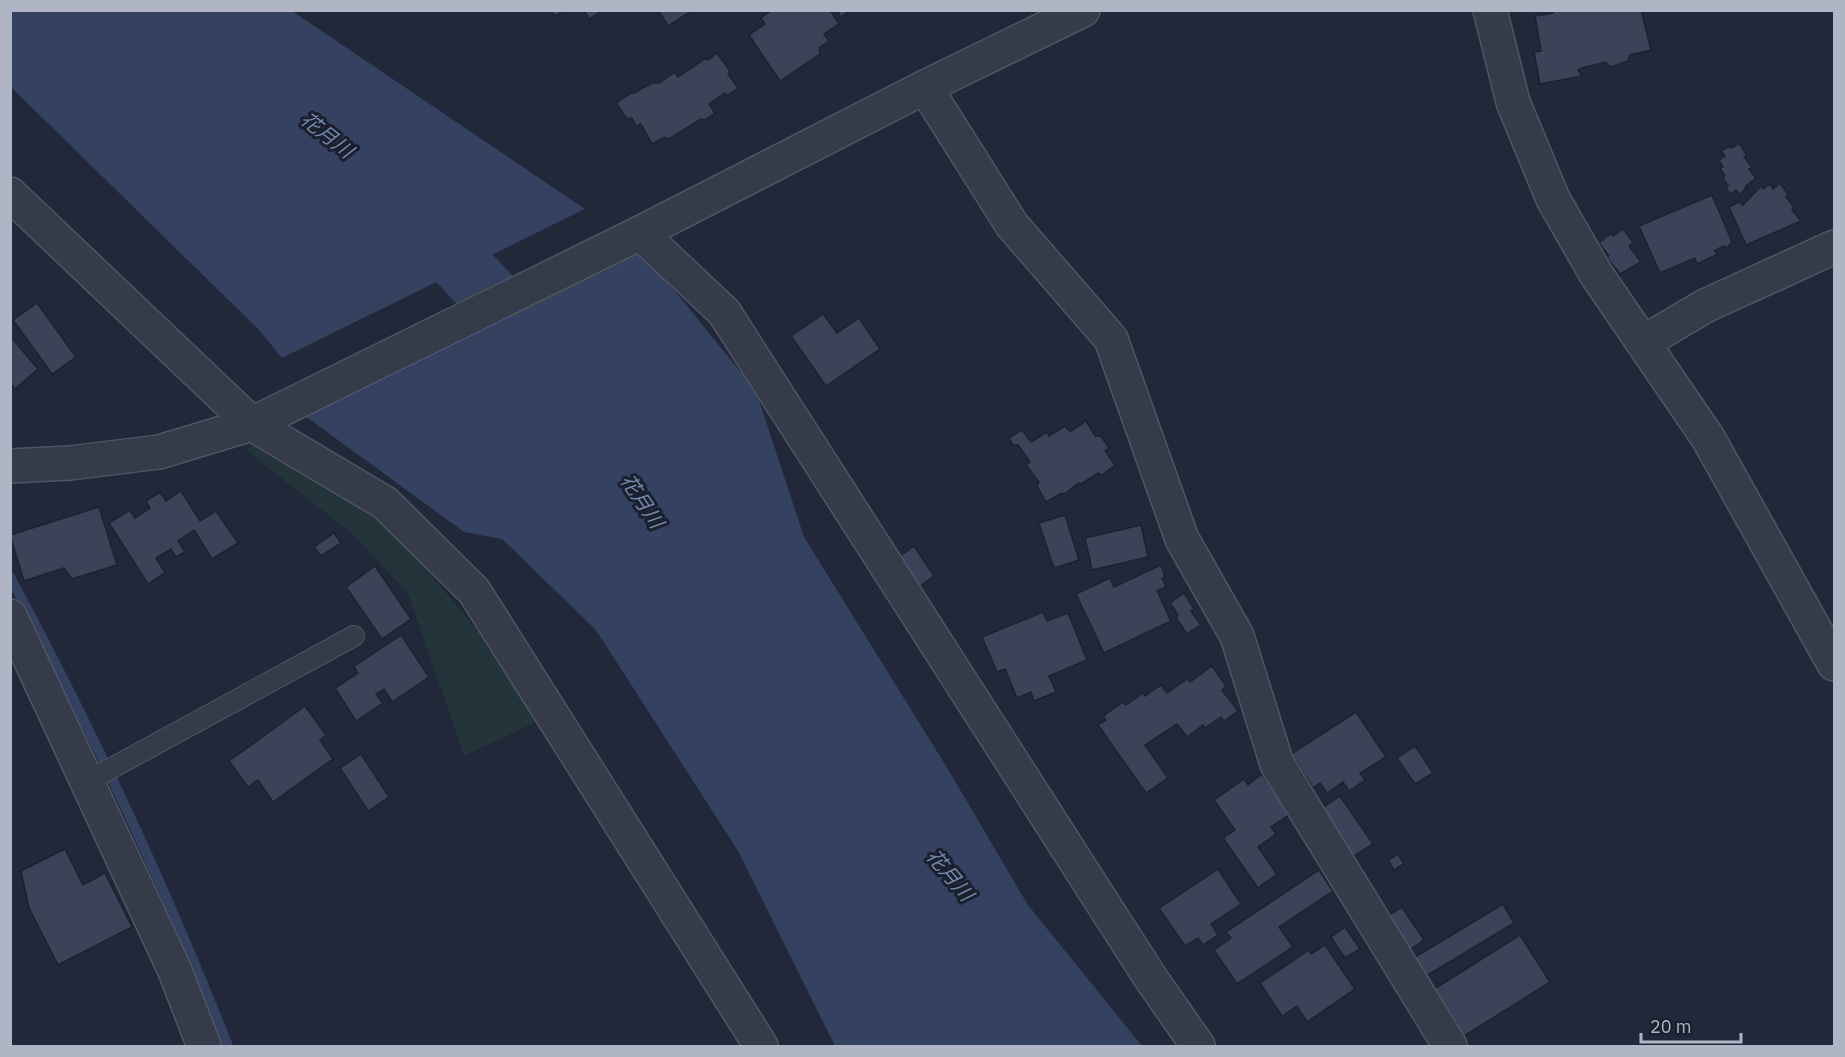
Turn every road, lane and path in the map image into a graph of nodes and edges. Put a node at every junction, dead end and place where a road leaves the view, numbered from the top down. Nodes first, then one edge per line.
1 (1083, 10) edge
2 (1490, 10) edge
3 (926, 87) junction
4 (10, 194) edge
5 (640, 233) junction
6 (1834, 247) edge
7 (1644, 342) junction
8 (264, 418) junction
9 (10, 466) edge
10 (10, 616) edge
11 (354, 636) dead end
12 (1834, 663) edge
13 (88, 781) junction
14 (204, 1047) edge
15 (761, 1047) edge
16 (1198, 1047) edge
17 (1450, 1047) edge

1 - 3 street
2 - 7 street
3 - 5 street
3 - 17 street
4 - 8 street
5 - 8 street
5 - 16 street
6 - 7 street
7 - 12 street
8 - 9 street
8 - 15 street
10 - 13 street
11 - 13 lane
13 - 14 street

